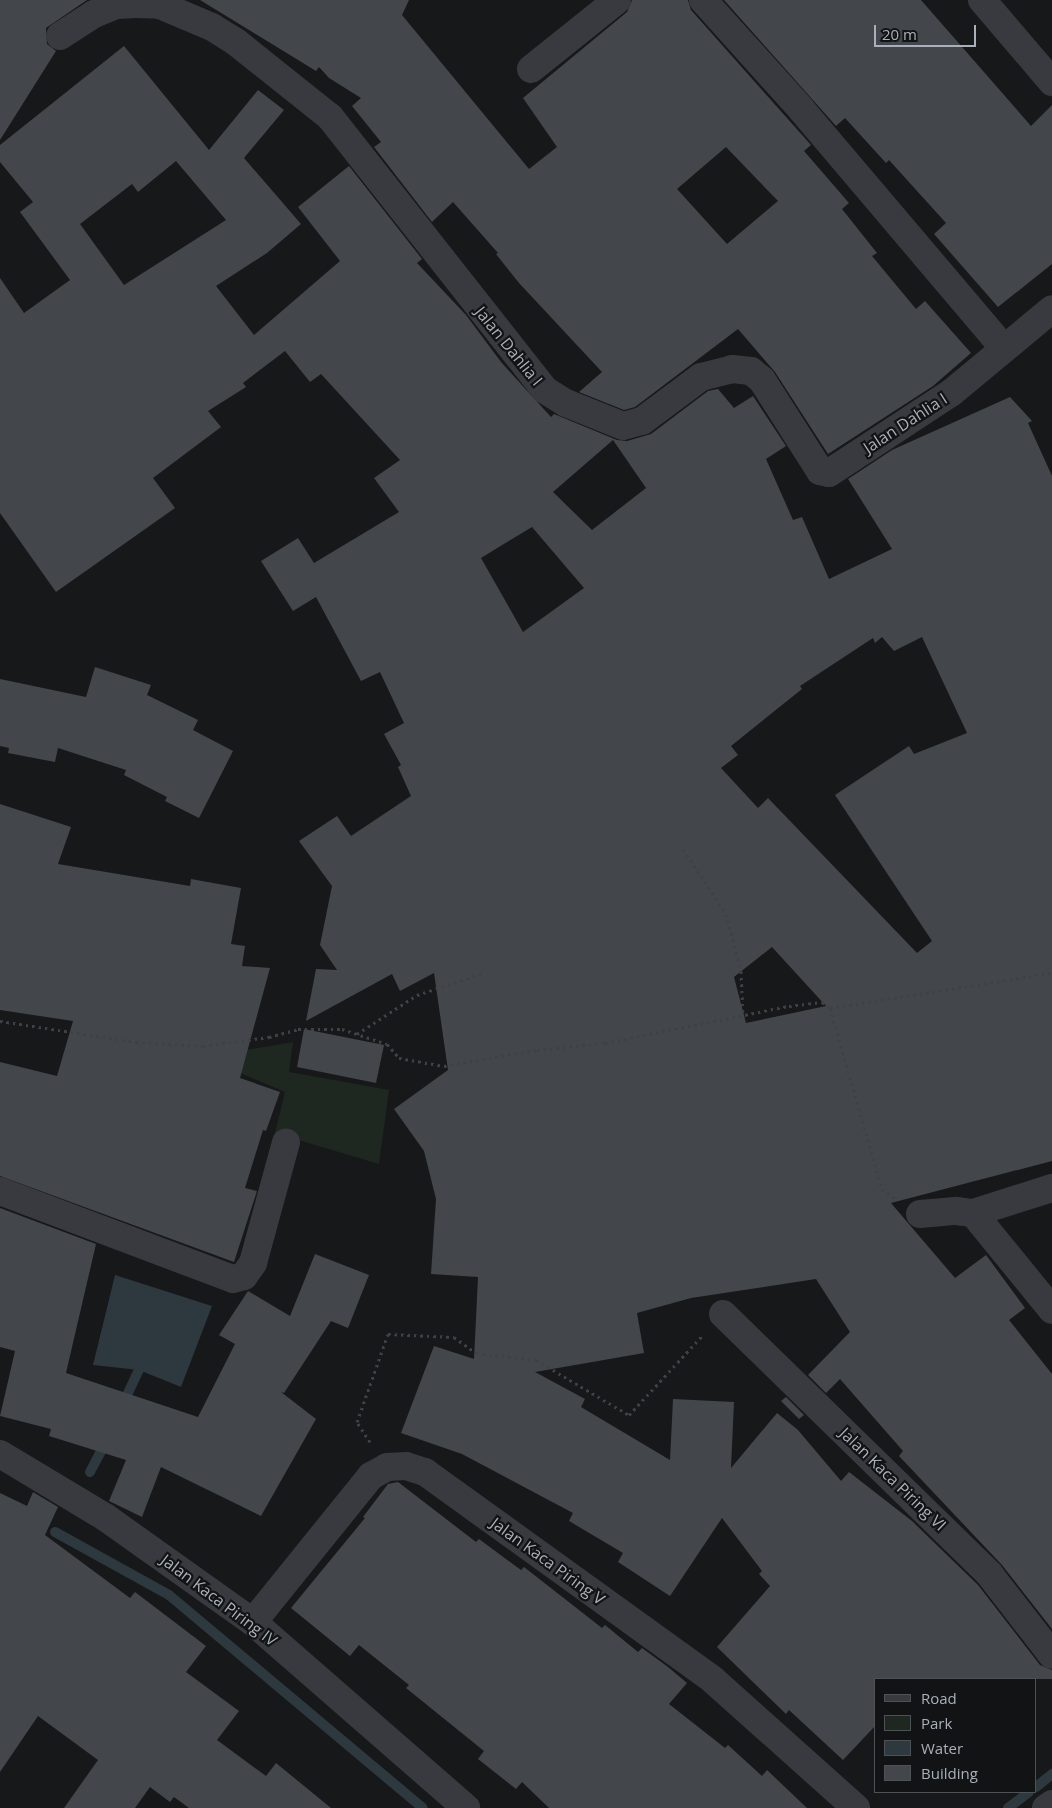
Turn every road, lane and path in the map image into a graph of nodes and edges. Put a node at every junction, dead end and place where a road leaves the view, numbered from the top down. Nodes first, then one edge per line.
1 (618, 0) edge
2 (703, 0) edge
3 (982, 0) edge
4 (60, 36) dead end
5 (531, 69) dead end
6 (1052, 82) edge
7 (1052, 309) edge
8 (1004, 348) junction
9 (683, 849) dead end
10 (483, 973) dead end
11 (1052, 973) edge
12 (830, 1008) junction
13 (744, 1016) junction
14 (0, 1020) edge
15 (357, 1034) junction
16 (286, 1142) dead end
17 (1052, 1188) edge
18 (0, 1191) edge
19 (973, 1213) junction
20 (920, 1214) joint
21 (1052, 1310) edge
22 (723, 1314) joint
23 (0, 1454) edge
24 (387, 1467) junction
25 (253, 1622) junction
26 (1052, 1655) edge
27 (1052, 1804) edge
28 (466, 1808) edge
29 (856, 1808) edge
30 (1046, 1808) edge

1 - 5 street
2 - 8 street
3 - 6 street
4 - 8 street, Jalan Dahlia I
7 - 8 street, Jalan Dahlia I
9 - 13 path
10 - 15 path
11 - 12 path
12 - 13 path
12 - 20 path
13 - 15 path
14 - 15 path
16 - 18 street
17 - 19 street
19 - 20 street
19 - 21 street
22 - 24 path
22 - 26 street, Jalan Kaca Piring VI
23 - 25 street, Jalan Kaca Piring IV
24 - 25 street
24 - 29 street, Jalan Kaca Piring V
25 - 28 street, Jalan Kaca Piring IV
27 - 30 street

